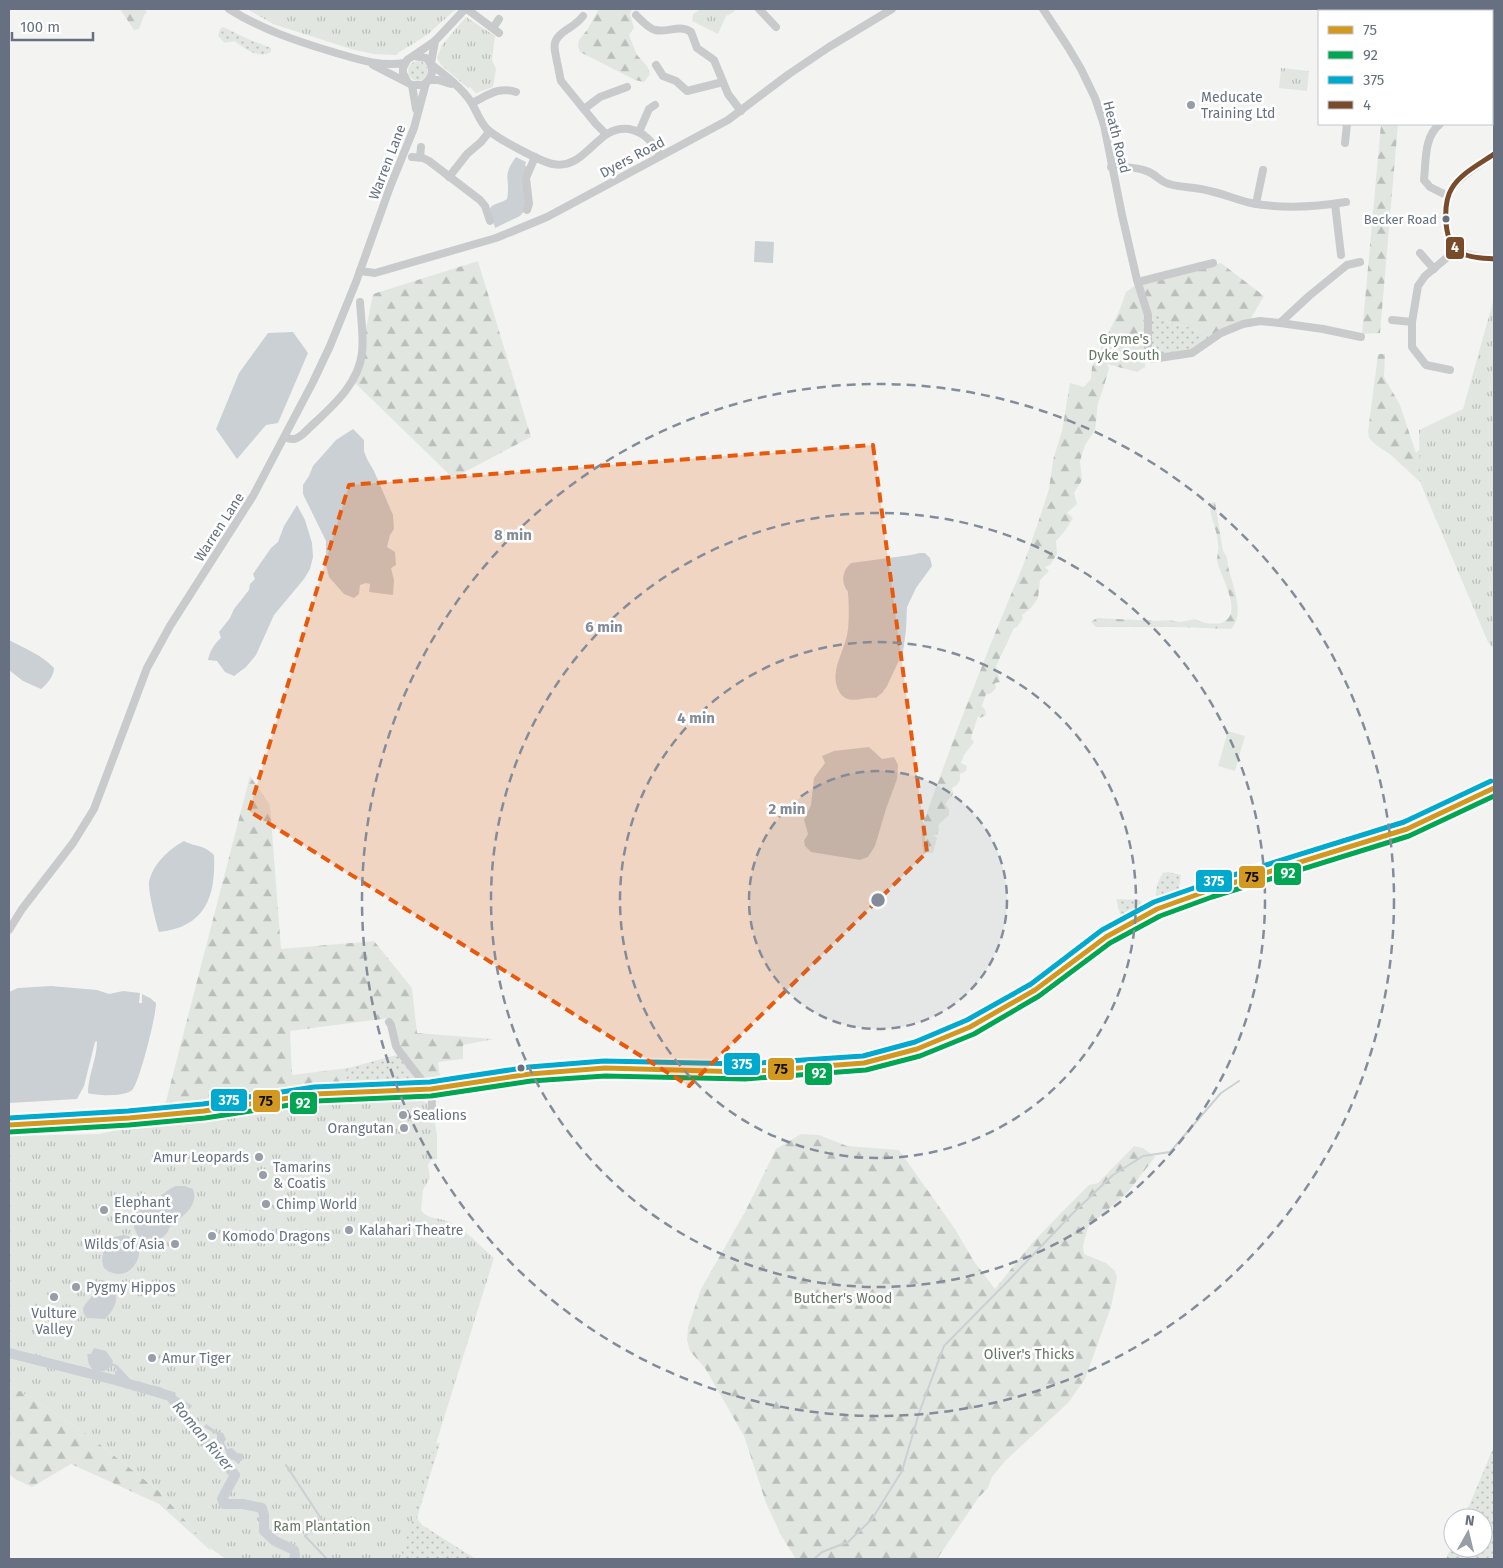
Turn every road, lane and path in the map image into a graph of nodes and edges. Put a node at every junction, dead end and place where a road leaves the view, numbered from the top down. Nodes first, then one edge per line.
1 (229, 9) edge
2 (466, 9) edge
3 (759, 9) edge
4 (891, 9) edge
5 (1043, 9) edge
6 (636, 15) dead end
7 (583, 16) dead end
8 (499, 18) dead end
9 (776, 27) dead end
10 (435, 41) junction
11 (414, 56) junction
12 (369, 63) junction
13 (405, 63) junction
14 (431, 64) junction
15 (656, 65) dead end
16 (428, 82) junction
17 (514, 82) dead end
18 (723, 82) junction
19 (410, 83) junction
20 (453, 84) junction
21 (627, 87) dead end
22 (472, 103) junction
23 (655, 105) dead end
24 (584, 109) junction
25 (740, 111) junction
26 (416, 119) junction
27 (1347, 125) edge
28 (1439, 125) edge
29 (489, 132) junction
30 (639, 132) junction
31 (606, 134) junction
32 (1345, 143) dead end
33 (421, 148) dead end
34 (1494, 154) edge
35 (660, 155) junction
36 (534, 157) junction
37 (1111, 167) junction
38 (1263, 170) dead end
39 (448, 176) junction
40 (1448, 196) junction
41 (1346, 202) dead end
42 (1256, 204) junction
43 (1335, 204) junction
44 (527, 210) dead end
45 (490, 221) dead end
46 (1456, 250) junction
47 (1420, 253) dead end
48 (1341, 255) dead end
49 (1494, 259) edge
50 (1360, 262) dead end
51 (1213, 263) dead end
52 (1434, 269) junction
53 (360, 271) junction
54 (1138, 282) junction
55 (360, 302) dead end
56 (1392, 320) dead end
57 (1412, 322) junction
58 (1280, 324) junction
59 (1361, 337) dead end
60 (1450, 370) dead end
61 (285, 437) junction
62 (1494, 788) edge
63 (9, 930) edge
64 (389, 1022) dead end
65 (428, 1089) junction
66 (430, 1115) dead end
67 (9, 1125) edge

1 - 12 street
2 - 8 street
2 - 10 street
3 - 9 street
4 - 25 street, Dyers Road
5 - 37 street, Heath Road
6 - 18 street
7 - 24 street
10 - 11 street
10 - 14 street, Warren Lane
11 - 13 street
11 - 14 street
12 - 13 street
12 - 19 street
13 - 19 street, Warren Lane
14 - 16 street, Warren Lane
14 - 20 street
15 - 18 street
16 - 19 street
16 - 20 street
16 - 26 street, Warren Lane
17 - 22 street
18 - 25 street
19 - 26 street, Warren Lane
20 - 22 street
21 - 24 street
22 - 29 street
23 - 30 street
24 - 31 street
25 - 35 street, Dyers Road
26 - 53 street, Warren Lane
27 - 32 street
28 - 40 street
29 - 36 street
29 - 39 street
30 - 31 street
30 - 35 street
31 - 36 street
33 - 39 street
34 - 40 street
35 - 53 street, Dyers Road
36 - 44 street
37 - 42 street
37 - 54 street, Heath Road
38 - 42 street
39 - 45 street
40 - 46 street
41 - 43 street
42 - 43 street
43 - 48 street
46 - 49 street
46 - 52 street
47 - 52 street
50 - 58 street
51 - 54 street
52 - 57 street
53 - 61 street, Warren Lane
54 - 58 street, Heath Road
55 - 61 street
56 - 57 street
57 - 60 street
58 - 59 street
61 - 63 street, Warren Lane
62 - 65 main road
64 - 65 street
65 - 66 street
65 - 67 main road

